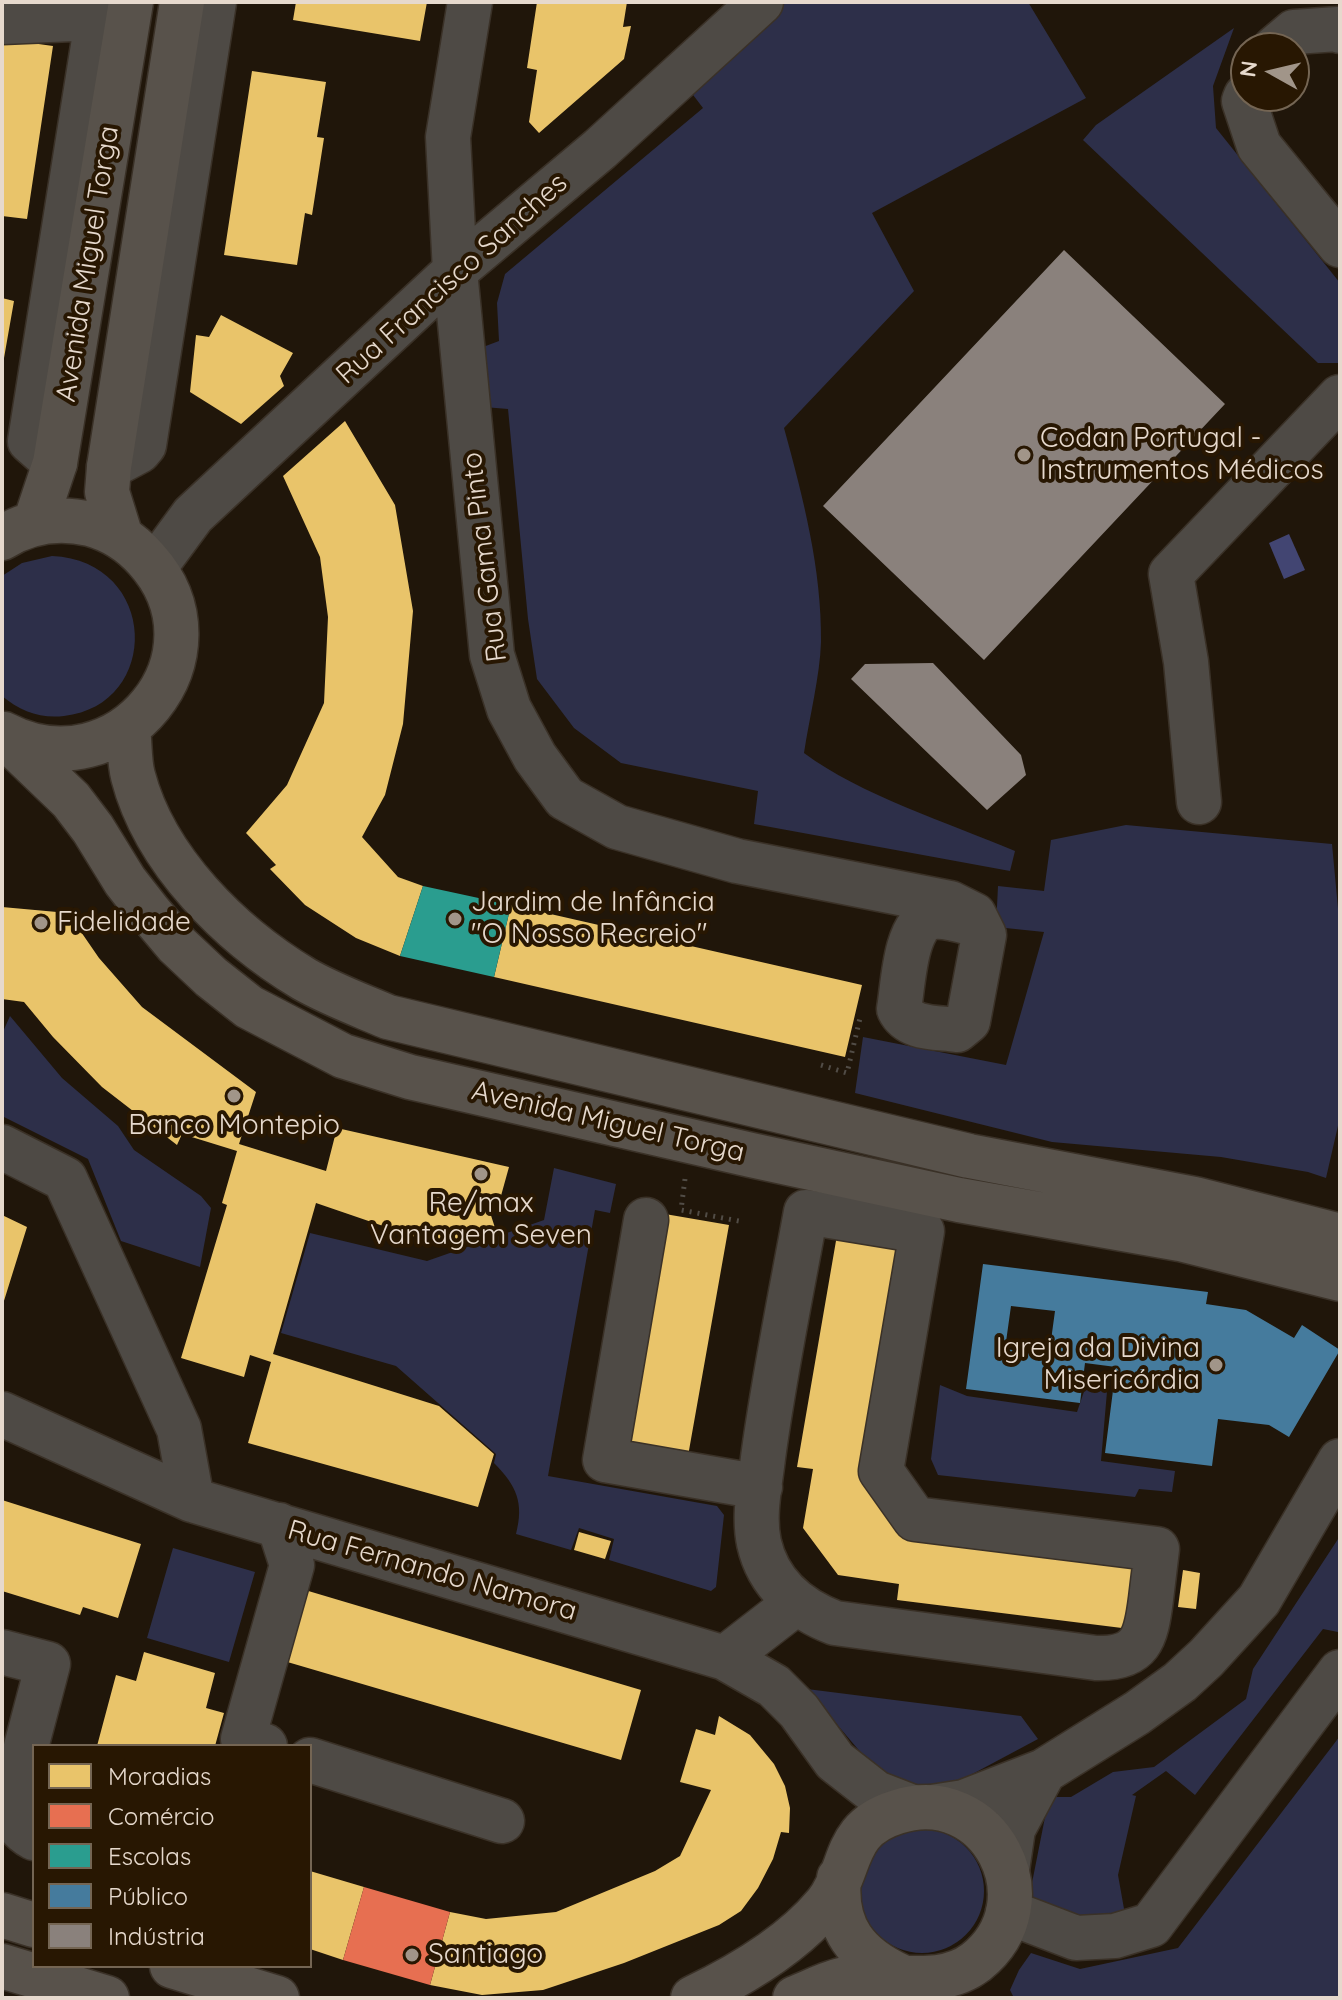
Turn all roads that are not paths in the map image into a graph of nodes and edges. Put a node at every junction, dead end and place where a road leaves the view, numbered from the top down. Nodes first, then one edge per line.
1 (182, 2) edge
2 (214, 2) edge
3 (470, 2) edge
4 (761, 2) edge
5 (109, 7) edge
6 (2, 22) edge
7 (1340, 31) edge
8 (1294, 32) edge
9 (1248, 112) edge
10 (1340, 245) edge
11 (455, 271) junction
12 (1340, 397) edge
13 (109, 467) junction
14 (19, 530) edge
15 (121, 537) junction
16 (154, 568) junction
17 (128, 728) junction
18 (2, 734) edge
19 (1199, 802) dead end
20 (850, 883) junction
21 (979, 925) junction
22 (907, 959) junction
23 (2, 1147) edge
24 (646, 1220) dead end
25 (1340, 1236) edge
26 (1340, 1279) edge
27 (2, 1414) edge
28 (1340, 1461) edge
29 (760, 1487) junction
30 (192, 1500) junction
31 (279, 1525) junction
32 (796, 1603) junction
33 (2, 1652) edge
34 (725, 1658) junction
35 (1340, 1672) edge
36 (14, 1744) edge
37 (259, 1744) edge
38 (312, 1761) edge
39 (835, 1761) junction
40 (1044, 1771) junction
41 (922, 1807) junction
42 (502, 1821) dead end
43 (32, 1837) edge
44 (844, 1866) junction
45 (1002, 1910) junction
46 (2, 1915) edge
47 (32, 1924) edge
48 (2, 1966) edge
49 (179, 1968) edge
50 (913, 1984) edge
51 (107, 1998) edge
52 (277, 1998) edge
53 (693, 1998) edge
54 (795, 1998) edge
55 (983, 1998) edge

1 - 13 main road, Avenida Miguel Torga
2 - 13 street
3 - 11 street, Rua Gama Pinto
4 - 11 street, Rua Francisco Sanches
5 - 6 street
5 - 14 main road, Avenida Miguel Torga
7 - 8 street
9 - 10 street
11 - 16 street, Rua Francisco Sanches
11 - 20 street, Rua Gama Pinto
12 - 19 street
13 - 15 main road, Avenida Miguel Torga
14 - 15 main road
15 - 16 main road
16 - 17 main road
17 - 18 main road
17 - 25 main road, Avenida Miguel Torga
18 - 26 main road, Avenida Miguel Torga
20 - 21 street, Rua Gama Pinto
20 - 22 street, Rua Gama Pinto
21 - 22 street
21 - 22 street
23 - 30 street
24 - 29 street
27 - 30 street, Rua Fernando Namora
28 - 40 street
29 - 32 street
29 - 32 street
30 - 31 street, Rua Fernando Namora
31 - 34 street, Rua Fernando Namora
31 - 37 street
32 - 34 street
33 - 36 street
34 - 39 street, Rua Fernando Namora
35 - 45 street
36 - 43 street
38 - 42 street
39 - 41 street
39 - 44 street
40 - 41 street
40 - 45 street
41 - 44 main road
41 - 45 main road
44 - 50 main road
44 - 53 main road
45 - 50 main road
45 - 55 main road
46 - 47 main road
48 - 51 main road
49 - 52 main road
50 - 54 main road

